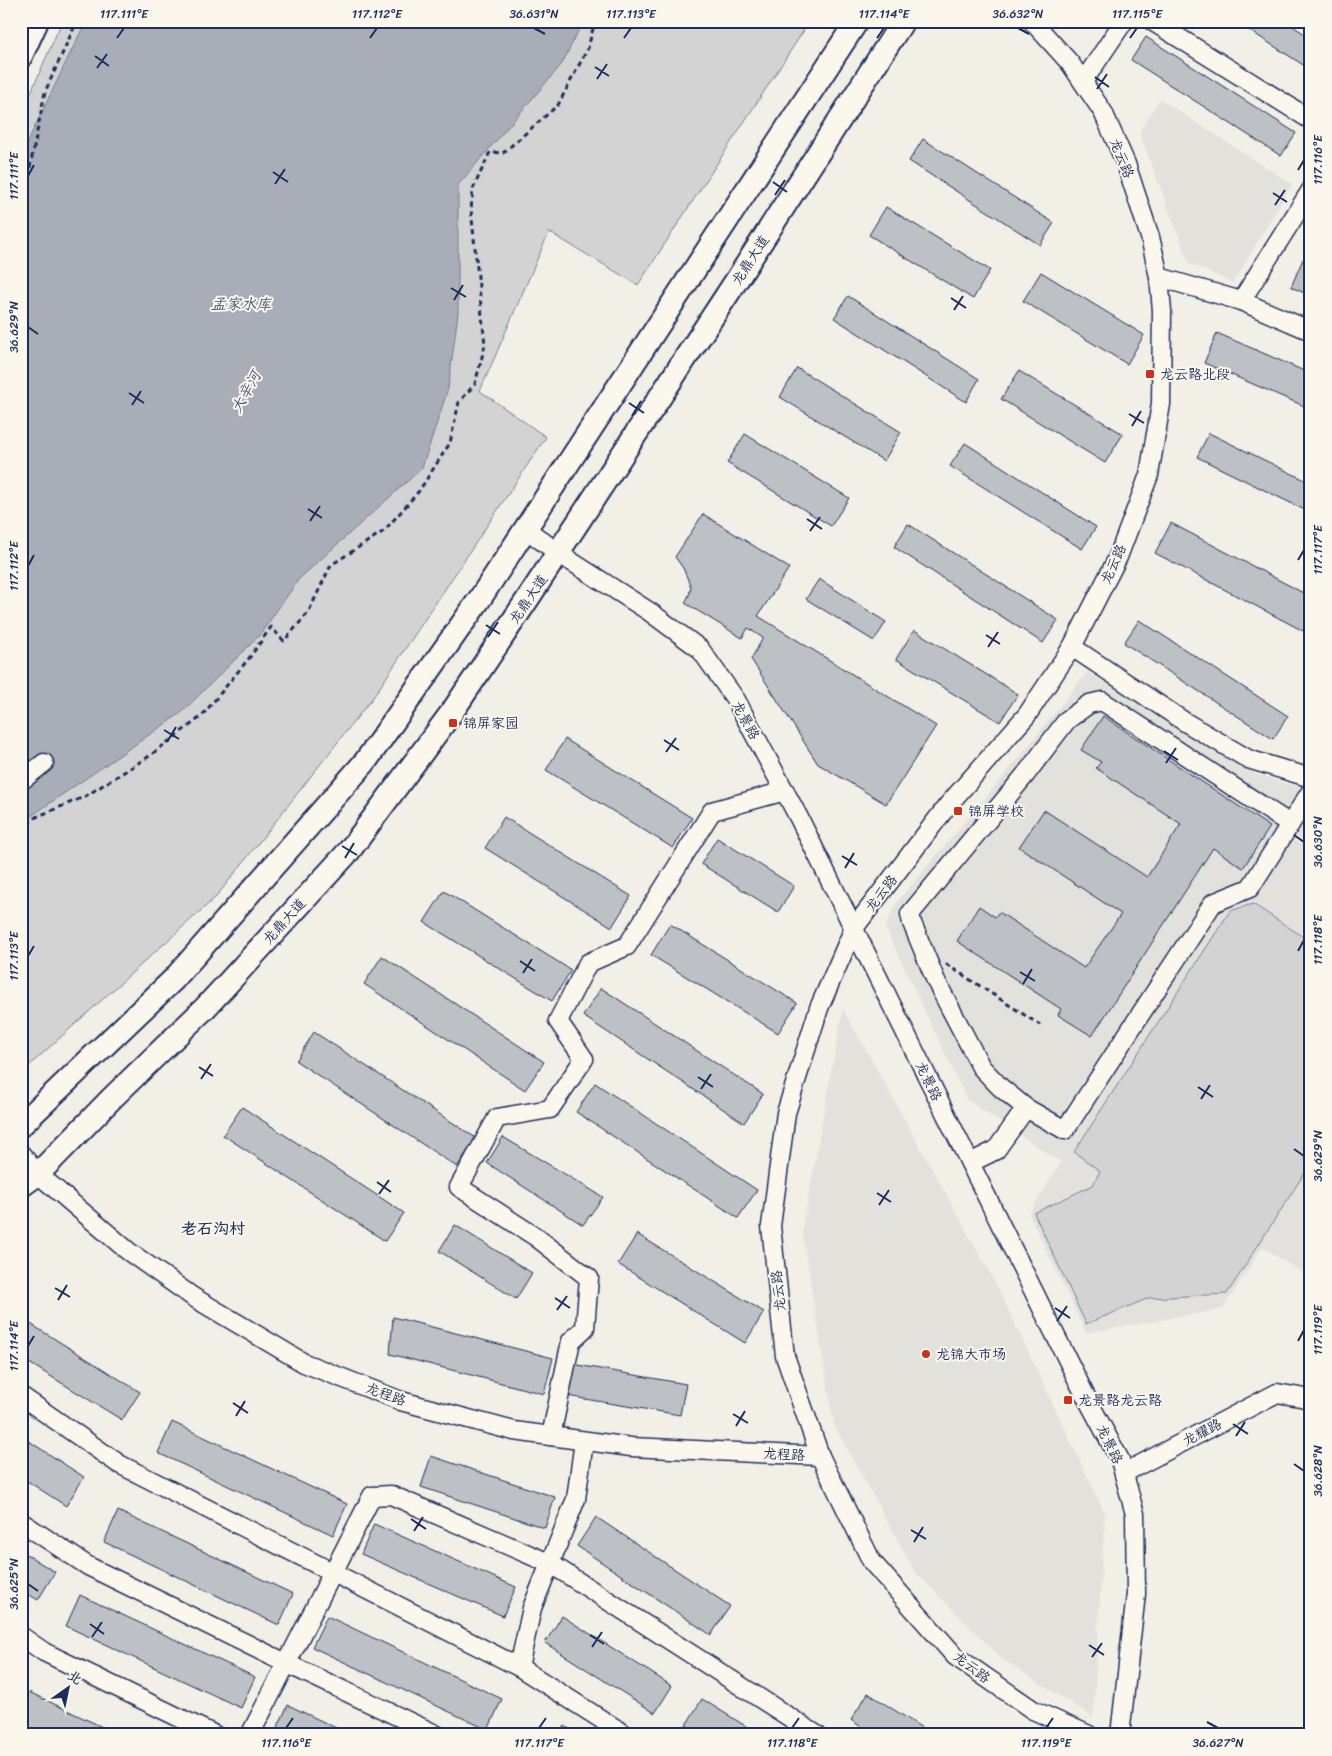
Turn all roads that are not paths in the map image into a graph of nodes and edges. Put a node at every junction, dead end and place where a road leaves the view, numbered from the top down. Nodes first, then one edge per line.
1 (37, 21) edge
2 (857, 21) edge
3 (903, 21) edge
4 (1032, 21) edge
5 (1124, 21) edge
6 (1152, 21) edge
7 (21, 56) edge
8 (1083, 82) junction
9 (1311, 120) edge
10 (1311, 190) edge
11 (1159, 277) junction
12 (1241, 301) junction
13 (1311, 331) edge
14 (526, 529) junction
15 (558, 553) junction
16 (1072, 647) junction
17 (44, 763) dead end
18 (1311, 778) edge
19 (21, 781) edge
20 (784, 791) junction
21 (1311, 792) edge
22 (1290, 824) junction
23 (854, 928) junction
24 (1026, 1108) junction
25 (21, 1125) edge
26 (21, 1154) edge
27 (970, 1163) junction
28 (30, 1180) edge
29 (21, 1396) edge
30 (1311, 1399) edge
31 (551, 1436) junction
32 (584, 1441) junction
33 (820, 1456) junction
34 (1124, 1473) junction
35 (21, 1522) edge
36 (551, 1564) junction
37 (21, 1636) edge
38 (519, 1667) junction
39 (215, 1735) edge
40 (250, 1735) edge
41 (437, 1735) edge
42 (626, 1735) edge
43 (817, 1735) edge
44 (1088, 1735) edge
45 (1120, 1735) edge

1 - 7 main road
2 - 14 main road
3 - 15 main road, 龙鼎大道
4 - 8 street, 龙云路
5 - 8 street
6 - 9 street
8 - 11 street, 龙云路
10 - 12 street
11 - 12 street
11 - 16 street, 龙云路
12 - 13 street
14 - 15 street, 龙景路
14 - 25 main road
15 - 20 street, 龙景路
15 - 28 main road, 龙鼎大道
16 - 18 street
16 - 23 street, 龙云路
17 - 19 street
20 - 23 street, 龙景路
20 - 31 street
21 - 22 street
22 - 24 street
22 - 24 street
23 - 27 street, 龙景路
23 - 33 street, 龙云路
24 - 27 street
26 - 28 street, 龙程路
27 - 34 street, 龙景路
28 - 31 street, 龙程路
29 - 38 street
30 - 34 street, 龙耀路
31 - 32 street, 龙程路
32 - 33 street, 龙程路
32 - 36 street
33 - 44 street, 龙云路
34 - 45 street, 龙景路
35 - 41 street
36 - 38 street
36 - 40 street
36 - 43 street
37 - 39 street
38 - 42 street

